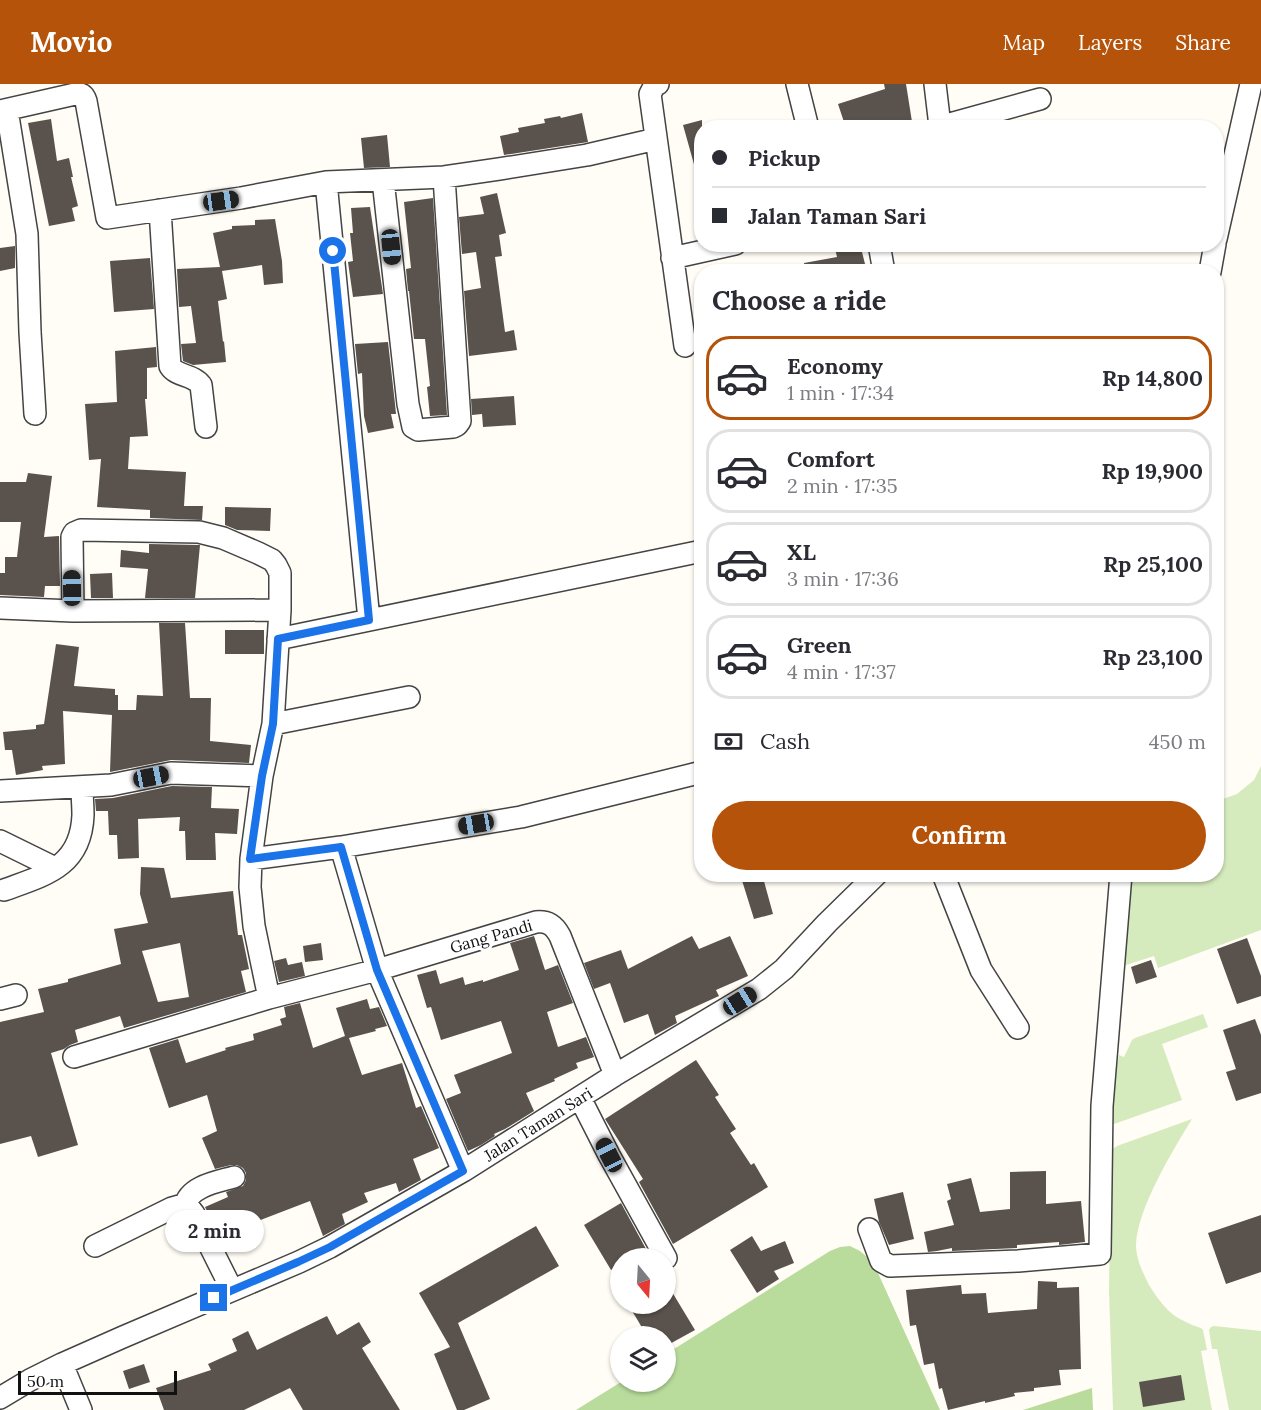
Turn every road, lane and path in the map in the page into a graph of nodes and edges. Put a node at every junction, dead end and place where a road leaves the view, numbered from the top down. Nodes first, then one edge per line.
1 (658, 84) edge
2 (797, 84) edge
3 (935, 84) edge
4 (1251, 84) edge
5 (1040, 99) dead end
6 (3, 110) edge
7 (806, 120) edge
8 (938, 120) edge
9 (964, 120) edge
10 (656, 139) junction
11 (444, 177) junction
12 (383, 180) junction
13 (326, 182) junction
14 (1224, 204) edge
15 (160, 210) junction
16 (699, 252) edge
17 (672, 258) junction
18 (685, 346) dead end
19 (35, 414) dead end
20 (206, 427) dead end
21 (694, 553) edge
22 (0, 608) edge
23 (280, 610) junction
24 (73, 611) junction
25 (369, 620) junction
26 (278, 639) junction
27 (409, 697) dead end
28 (273, 724) junction
29 (694, 774) edge
30 (262, 776) junction
31 (82, 787) junction
32 (0, 791) edge
33 (0, 841) edge
34 (341, 847) junction
35 (250, 859) junction
36 (55, 868) junction
37 (869, 882) edge
38 (946, 882) edge
39 (1120, 882) edge
40 (4, 890) dead end
41 (377, 970) junction
42 (269, 998) junction
43 (1018, 1028) dead end
44 (74, 1058) dead end
45 (615, 1075) junction
46 (580, 1098) junction
47 (463, 1171) junction
48 (234, 1177) dead end
49 (185, 1206) junction
50 (869, 1229) dead end
51 (95, 1246) dead end
52 (660, 1248) edge
53 (232, 1290) junction
54 (62, 1364) junction
55 (0, 1398) edge
56 (81, 1410) edge

1 - 10 street
2 - 7 street
3 - 8 street
4 - 14 street
5 - 9 street
6 - 15 street
6 - 19 street
10 - 11 street
10 - 17 street
11 - 12 street
11 - 12 street
12 - 13 street
13 - 15 street
13 - 25 street
15 - 20 street
16 - 17 street
17 - 18 street
21 - 25 street
22 - 24 street
23 - 24 street
23 - 24 street
23 - 26 street
25 - 26 street
26 - 28 street
27 - 28 street
28 - 30 street
29 - 34 street
30 - 31 street
30 - 35 street
31 - 32 street
31 - 36 street
33 - 36 street
34 - 35 street
34 - 41 street
35 - 42 street
36 - 40 street
37 - 45 street, Jalan Taman Sari
38 - 43 street
39 - 50 street
41 - 42 street
41 - 45 street, Gang Pandi
41 - 47 street
42 - 44 street
45 - 46 street, Jalan Taman Sari
46 - 47 street, Jalan Taman Sari
46 - 52 street
47 - 53 street, Jalan Taman Sari
48 - 49 street
49 - 51 street
49 - 53 street
53 - 54 street, Jalan Taman Sari
54 - 55 street, Jalan Taman Sari
54 - 56 street

